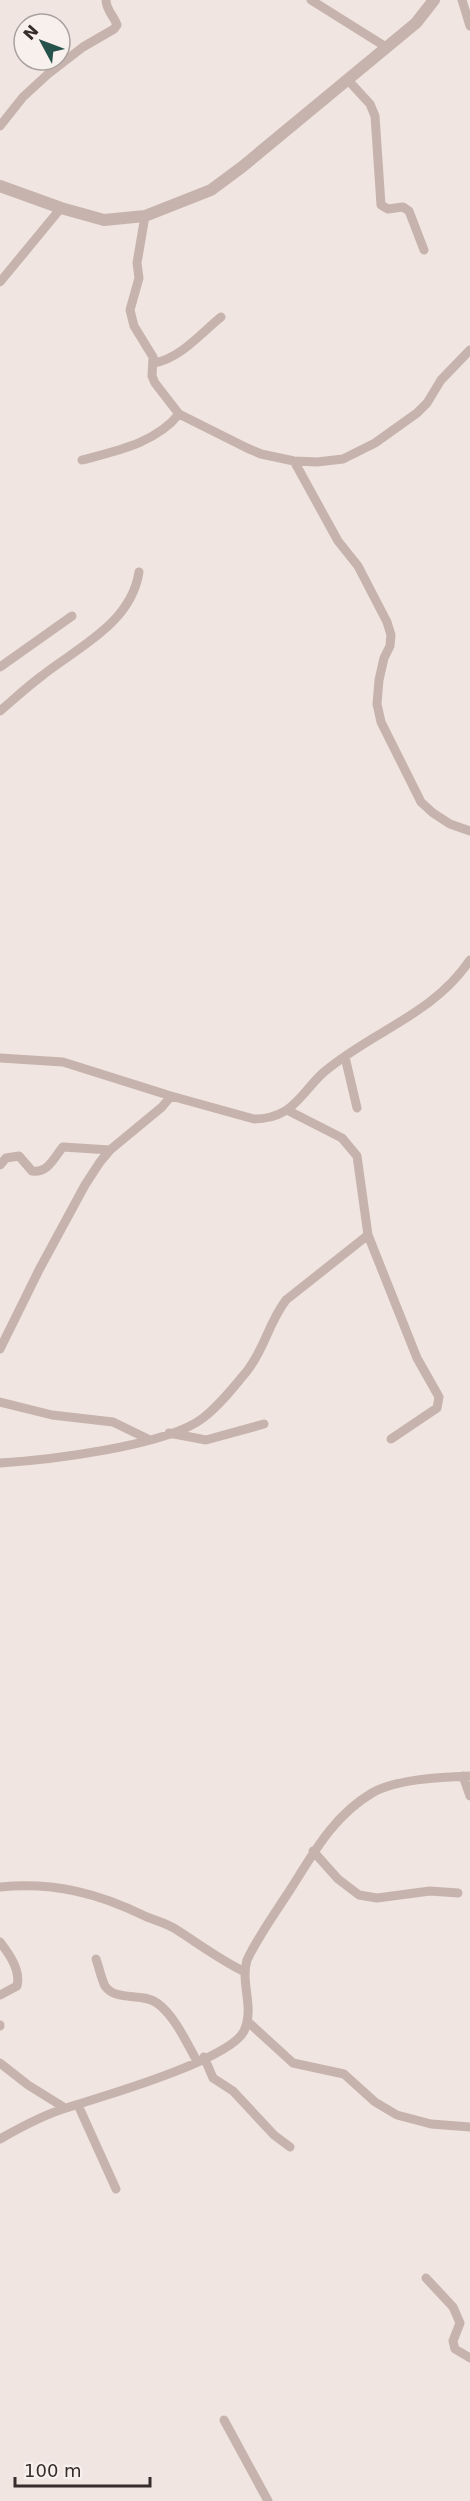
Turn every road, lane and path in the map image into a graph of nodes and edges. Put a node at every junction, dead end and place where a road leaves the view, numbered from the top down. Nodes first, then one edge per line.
1 (106, 0) edge
2 (311, 0) edge
3 (434, 0) edge
4 (462, 0) edge
5 (470, 26) edge
6 (386, 47) junction
7 (347, 79) junction
8 (0, 126) edge
9 (0, 186) edge
10 (61, 208) junction
11 (145, 216) junction
12 (424, 250) dead end
13 (0, 282) edge
14 (221, 317) dead end
15 (470, 350) edge
16 (154, 363) junction
17 (179, 414) junction
18 (82, 460) dead end
19 (294, 461) junction
20 (139, 572) dead end
21 (72, 616) dead end
22 (0, 667) edge
23 (0, 711) edge
24 (470, 831) edge
25 (470, 960) edge
26 (345, 1057) junction
27 (0, 1058) edge
28 (171, 1096) junction
29 (357, 1108) dead end
30 (287, 1110) junction
31 (110, 1150) junction
32 (0, 1165) edge
33 (368, 1235) junction
34 (0, 1348) edge
35 (0, 1402) edge
36 (264, 1424) dead end
37 (169, 1434) junction
38 (391, 1439) dead end
39 (150, 1440) junction
40 (0, 1463) edge
41 (466, 1776) edge
42 (470, 1796) edge
43 (314, 1851) junction
44 (0, 1887) edge
45 (458, 1893) dead end
46 (0, 1942) edge
47 (96, 1959) dead end
48 (243, 1971) junction
49 (0, 1995) edge
50 (247, 2021) junction
51 (201, 2059) junction
52 (0, 2063) edge
53 (78, 2105) junction
54 (64, 2108) junction
55 (470, 2127) edge
56 (2, 2136) edge
57 (290, 2147) dead end
58 (116, 2189) dead end
59 (426, 2278) dead end
60 (470, 2358) edge
61 (224, 2420) dead end
62 (268, 2501) edge

1 - 8 street
2 - 6 street
3 - 6 street
4 - 5 street
6 - 7 street
7 - 11 street
7 - 12 street
9 - 10 street
10 - 11 street
10 - 13 street
11 - 16 street
14 - 16 street
15 - 19 street
16 - 17 street
17 - 18 street
17 - 19 street
19 - 24 street
20 - 23 street
21 - 22 street
25 - 26 street
26 - 29 street
26 - 30 street
27 - 28 street
28 - 30 street
28 - 31 street
30 - 33 street
31 - 32 street
31 - 34 street
33 - 37 street
33 - 38 street
35 - 39 street
36 - 37 street
37 - 39 street
39 - 40 street
41 - 42 street
41 - 43 street
43 - 45 street
43 - 48 street
44 - 48 street
46 - 49 street
47 - 51 street
48 - 50 street
50 - 51 street
50 - 55 street
51 - 53 street
51 - 57 street
52 - 54 street
53 - 54 street
53 - 58 street
54 - 56 street
59 - 60 street
61 - 62 street

